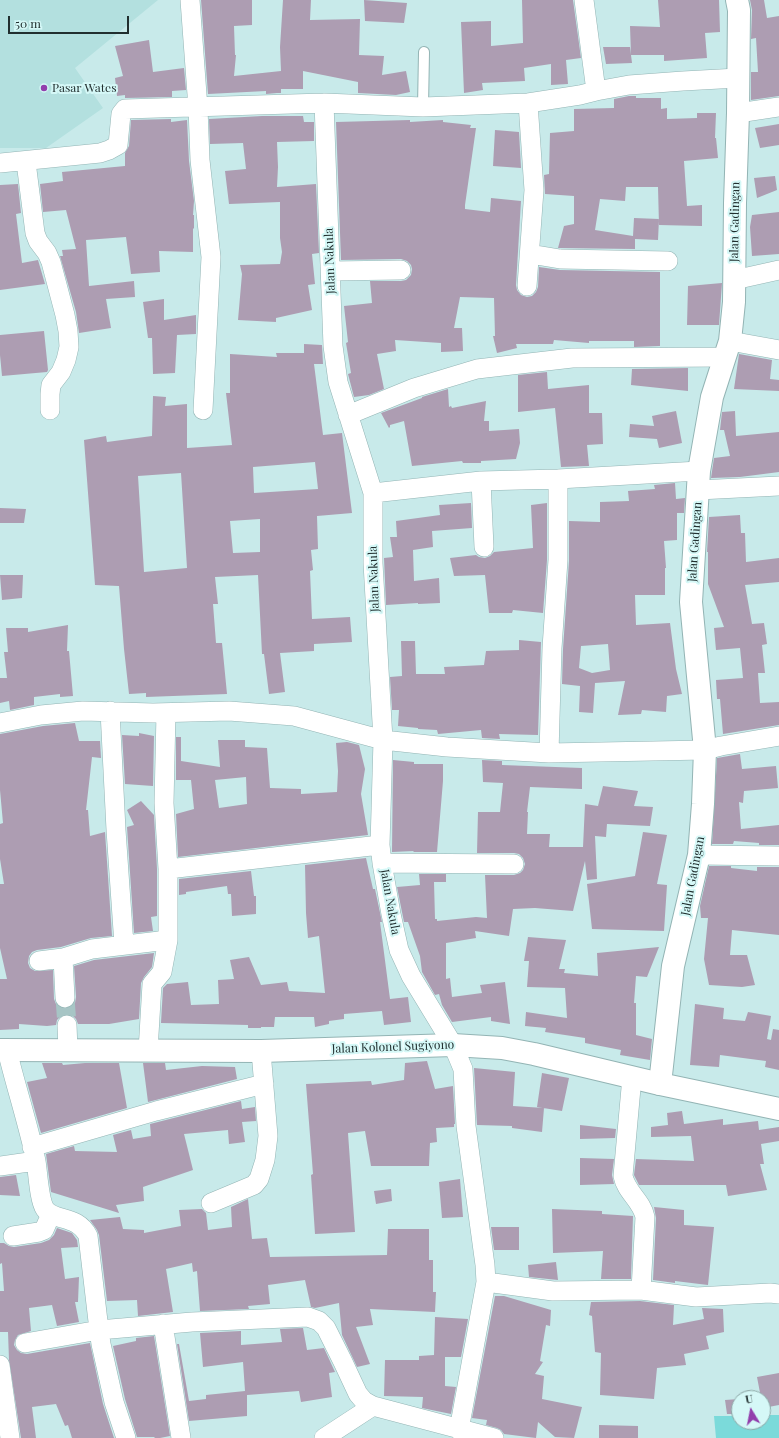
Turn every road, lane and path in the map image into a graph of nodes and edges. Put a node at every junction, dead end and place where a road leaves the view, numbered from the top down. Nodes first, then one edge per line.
1 (190, 0) edge
2 (584, 0) edge
3 (737, 0) edge
4 (424, 52) dead end
5 (738, 78) junction
6 (596, 91) junction
7 (528, 103) junction
8 (324, 104) junction
9 (422, 107) junction
10 (779, 107) edge
11 (198, 108) junction
12 (738, 113) junction
13 (26, 162) junction
14 (0, 163) edge
15 (530, 254) junction
16 (668, 261) dead end
17 (401, 270) dead end
18 (779, 270) edge
19 (331, 271) junction
20 (734, 280) junction
21 (527, 286) dead end
22 (727, 349) junction
23 (779, 350) edge
24 (50, 410) dead end
25 (203, 410) dead end
26 (348, 415) junction
27 (558, 479) junction
28 (481, 481) junction
29 (699, 481) junction
30 (779, 486) edge
31 (373, 493) junction
32 (484, 547) dead end
33 (110, 711) junction
34 (166, 713) junction
35 (0, 723) edge
36 (779, 736) edge
37 (383, 740) junction
38 (705, 750) junction
39 (549, 752) junction
40 (381, 854) junction
41 (699, 855) junction
42 (779, 856) edge
43 (514, 864) dead end
44 (168, 869) junction
45 (168, 940) junction
46 (124, 945) junction
47 (63, 958) junction
48 (39, 961) dead end
49 (66, 998) tunnel mouth
50 (67, 1025) tunnel mouth
51 (453, 1045) junction
52 (3, 1050) edge
53 (68, 1050) junction
54 (148, 1050) junction
55 (261, 1051) junction
56 (632, 1077) junction
57 (264, 1084) junction
58 (660, 1084) junction
59 (779, 1109) edge
60 (34, 1154) junction
61 (0, 1166) edge
62 (210, 1203) dead end
63 (51, 1214) junction
64 (13, 1236) dead end
65 (486, 1282) junction
66 (641, 1290) junction
67 (779, 1294) edge
68 (163, 1324) junction
69 (99, 1330) junction
70 (25, 1343) dead end
71 (0, 1365) edge
72 (373, 1406) junction
73 (458, 1430) junction
74 (10, 1438) edge
75 (126, 1438) edge
76 (181, 1438) edge
77 (324, 1438) edge
78 (494, 1438) edge

1 - 11 street
2 - 6 street
3 - 5 main road, Jalan Gadingan
4 - 9 lane
5 - 6 street
5 - 12 main road, Jalan Gadingan
6 - 7 street
7 - 9 street
7 - 15 street
8 - 9 street
8 - 11 street
8 - 19 street, Jalan Nakula
10 - 12 street
11 - 13 street
11 - 25 street
12 - 20 main road, Jalan Gadingan
13 - 14 street
13 - 24 street
15 - 16 street
15 - 21 street
17 - 19 street
18 - 20 street
19 - 26 street, Jalan Nakula
20 - 22 main road, Jalan Gadingan
22 - 23 street
22 - 26 street
22 - 29 main road, Jalan Gadingan
26 - 31 street, Jalan Nakula
27 - 28 street
27 - 29 street
27 - 39 street
28 - 31 street
28 - 32 street
29 - 30 street
29 - 38 main road, Jalan Gadingan
31 - 37 street, Jalan Nakula
33 - 34 street
33 - 35 street
33 - 46 street
34 - 37 street
34 - 44 street
36 - 38 street
37 - 39 street
37 - 40 street, Jalan Nakula
38 - 39 street
38 - 41 main road, Jalan Gadingan
40 - 43 street
40 - 44 street
40 - 51 street, Jalan Nakula
41 - 42 street
41 - 58 main road, Jalan Gadingan
44 - 45 street
45 - 46 street
45 - 54 street
46 - 47 street
47 - 48 street
47 - 49 street
50 - 53 street
51 - 55 main road, Jalan Kolonel Sugiyono
51 - 56 main road, Jalan Kolonel Sugiyono
51 - 65 street, Jalan Nakula
52 - 53 main road, Jalan Kolonel Sugiyono
52 - 60 street
53 - 54 main road, Jalan Kolonel Sugiyono
54 - 55 main road, Jalan Kolonel Sugiyono
55 - 57 street
56 - 58 main road, Jalan Kolonel Sugiyono
56 - 66 street
57 - 60 street
57 - 62 street
58 - 59 main road, Jalan Kolonel Sugiyono
60 - 61 street
60 - 63 street
63 - 64 street
63 - 69 street
65 - 66 street
65 - 73 street, Jalan Nakula
66 - 67 street
68 - 69 street
68 - 72 street
68 - 76 street
69 - 70 street
69 - 75 street
71 - 74 street
72 - 73 street
72 - 77 street
73 - 78 street

